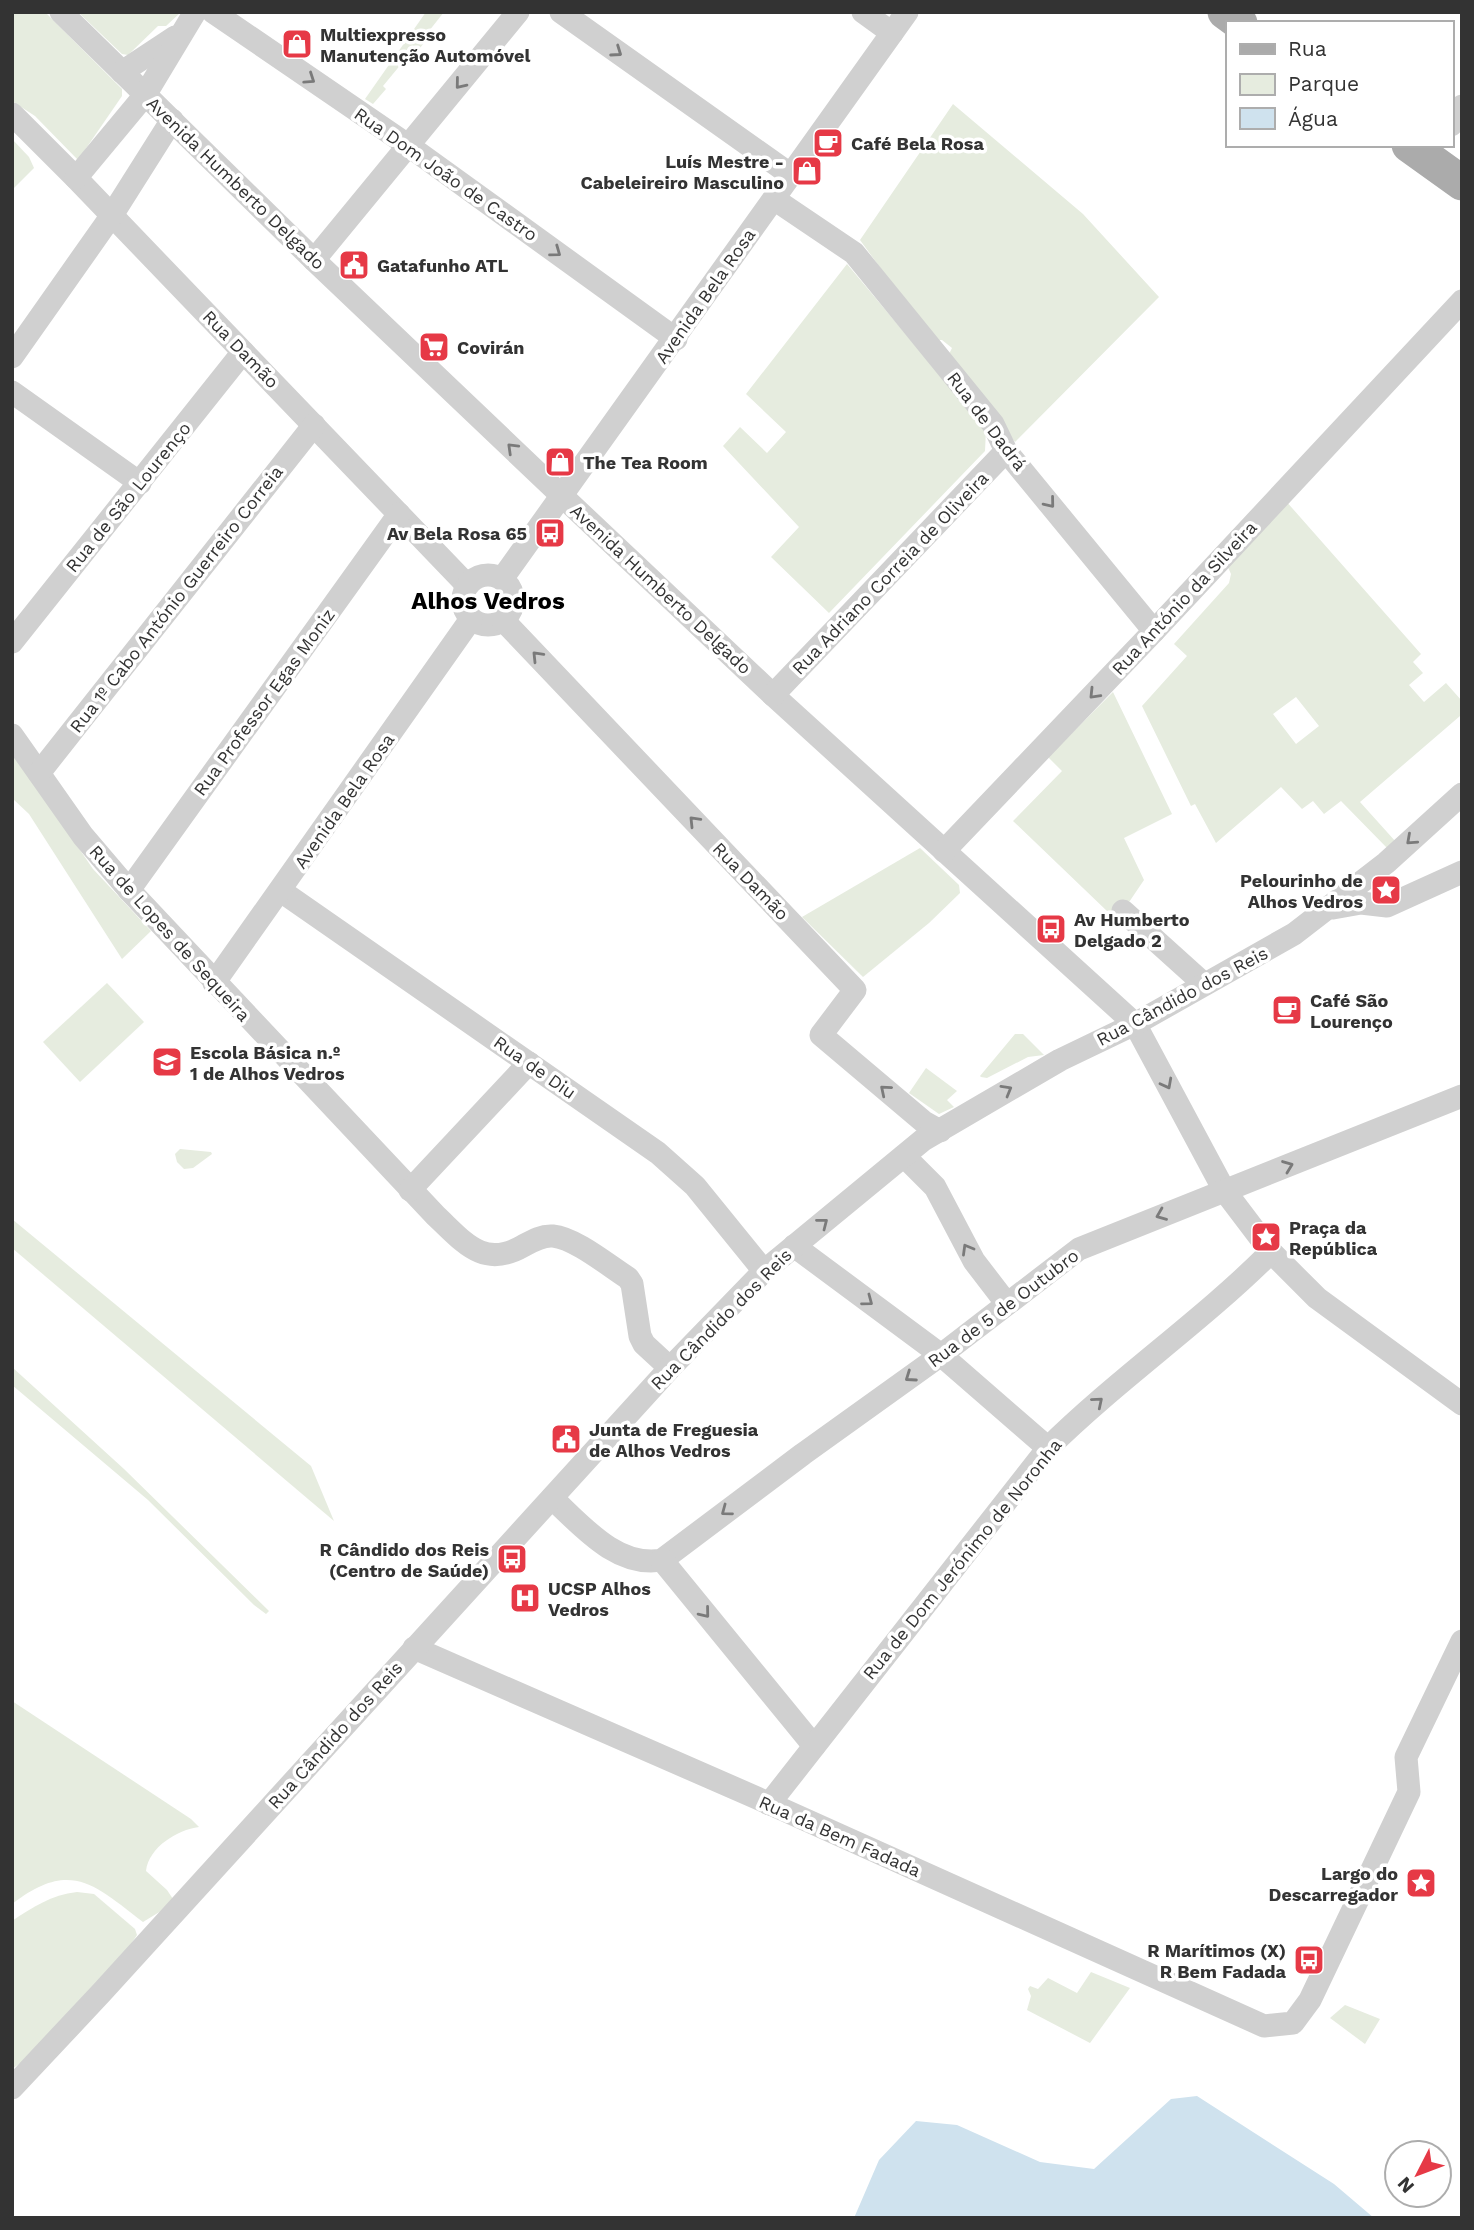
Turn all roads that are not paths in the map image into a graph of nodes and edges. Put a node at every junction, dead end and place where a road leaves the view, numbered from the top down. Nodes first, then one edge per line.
1 (61, 12) edge
2 (195, 12) edge
3 (214, 12) edge
4 (518, 12) edge
5 (561, 12) edge
6 (863, 12) edge
7 (907, 12) edge
8 (181, 33) junction
9 (892, 33) junction
10 (122, 72) junction
11 (145, 94) junction
12 (1462, 106) edge
13 (12, 114) edge
14 (172, 120) junction
15 (1453, 122) edge
16 (409, 146) junction
17 (1427, 150) edge
18 (791, 175) junction
19 (76, 177) junction
20 (1462, 183) edge
21 (774, 199) junction
22 (112, 215) junction
23 (314, 260) junction
24 (1462, 301) edge
25 (1462, 320) edge
26 (676, 339) junction
27 (1422, 343) junction
28 (243, 352) junction
29 (12, 357) edge
30 (12, 392) edge
31 (314, 425) junction
32 (1006, 451) junction
33 (140, 483) junction
34 (561, 495) junction
35 (399, 514) junction
36 (502, 579) junction
37 (467, 585) junction
38 (471, 619) junction
39 (503, 620) junction
40 (1154, 631) junction
41 (12, 642) edge
42 (773, 695) junction
43 (12, 735) edge
44 (39, 773) junction
45 (1462, 794) edge
46 (944, 851) junction
47 (1462, 872) edge
48 (129, 890) junction
49 (281, 891) junction
50 (1327, 910) junction
51 (1123, 911) dead end
52 (214, 983) junction
53 (1204, 985) junction
54 (1135, 1024) junction
55 (529, 1063) junction
56 (1462, 1096) edge
57 (940, 1131) junction
58 (904, 1156) junction
59 (410, 1190) junction
60 (1224, 1191) junction
61 (794, 1246) junction
62 (1272, 1252) junction
63 (764, 1271) junction
64 (1007, 1304) junction
65 (941, 1355) junction
66 (670, 1368) junction
67 (1462, 1404) edge
68 (1048, 1448) junction
69 (552, 1498) junction
70 (662, 1560) junction
71 (1462, 1641) edge
72 (414, 1648) junction
73 (814, 1746) junction
74 (769, 1804) junction
75 (12, 2088) edge

1 - 10 street, Avenida Humberto Delgado
2 - 8 street
3 -> 16 street, Rua Dom João de Castro
4 -> 16 street
5 -> 18 street
6 - 9 street
7 - 9 street, Avenida Bela Rosa
8 - 10 street
8 - 11 street
9 - 18 street, Avenida Bela Rosa
10 - 11 street, Avenida Humberto Delgado
11 - 14 street, Avenida Humberto Delgado
11 - 19 street
12 - 15 street
13 - 19 street, Rua Damão
14 - 22 street
14 - 23 street, Avenida Humberto Delgado
16 - 23 street
16 -> 26 street, Rua Dom João de Castro
17 - 20 main road
18 - 21 street, Avenida Bela Rosa
19 - 22 street, Rua Damão
21 - 26 street, Avenida Bela Rosa
21 - 32 street, Rua de Dadrá
22 - 28 street, Rua Damão
22 - 29 street
34 -> 23 street, Avenida Humberto Delgado
24 - 27 street, Rua António da Silveira
25 - 27 street, Rua António da Silveira
26 - 34 street, Avenida Bela Rosa
27 - 40 street, Rua António da Silveira
28 - 31 street, Rua Damão
28 - 33 street, Rua de São Lourenço
30 - 33 street
31 - 35 street, Rua Damão
31 - 44 street, Rua 1º Cabo António Guerreiro Correia
32 -> 40 street, Rua de Dadrá
32 - 42 street, Rua Adriano Correia de Oliveira
33 - 41 street, Rua de São Lourenço
34 - 36 street, Avenida Bela Rosa
34 - 42 street, Avenida Humberto Delgado
35 - 37 street, Rua Damão
35 - 48 street, Rua Professor Egas Moniz
36 - 37 street
36 - 39 street
37 - 38 street
38 - 39 street
38 - 49 street, Avenida Bela Rosa
57 -> 39 street, Rua Damão
40 -> 46 street, Rua António da Silveira
42 - 46 street, Avenida Humberto Delgado
43 - 44 street, Rua de Lopes de Sequeira
44 - 48 street, Rua de Lopes de Sequeira
45 -> 50 street, Rua Cândido dos Reis
46 - 54 street, Avenida Humberto Delgado
47 - 50 street
48 - 52 street, Rua de Lopes de Sequeira
49 - 52 street, Avenida Bela Rosa
49 - 55 street, Rua de Diu
50 - 53 street, Rua Cândido dos Reis
51 - 53 street
52 - 59 street, Rua de Lopes de Sequeira
53 - 54 street, Rua Cândido dos Reis
57 -> 54 street, Rua Cândido dos Reis
54 -> 60 street, Avenida Humberto Delgado
55 - 59 street
55 - 63 street, Rua de Diu
60 -> 56 street, Rua de 5 de Outubro
57 - 58 street, Rua Cândido dos Reis
61 -> 58 street, Rua Cândido dos Reis
64 -> 58 street
59 - 66 street, Rua de Lopes de Sequeira
60 - 62 street, Avenida Humberto Delgado
60 -> 64 street, Rua de 5 de Outubro
61 - 63 street, Rua Cândido dos Reis
61 -> 65 street
62 - 67 street, Avenida Humberto Delgado
68 -> 62 street, Rua de Dom Jerónimo de Noronha
63 - 66 street, Rua Cândido dos Reis
64 - 65 street, Rua de 5 de Outubro
65 - 68 street
65 -> 70 street, Rua de 5 de Outubro
66 - 69 street, Rua Cândido dos Reis
68 - 73 street, Rua de Dom Jerónimo de Noronha
69 - 70 street
69 - 72 street, Rua Cândido dos Reis
70 -> 73 street
71 - 74 street, Rua da Bem Fadada
72 - 74 street, Rua da Bem Fadada
72 - 75 street, Rua Cândido dos Reis
73 - 74 street, Rua de Dom Jerónimo de Noronha

